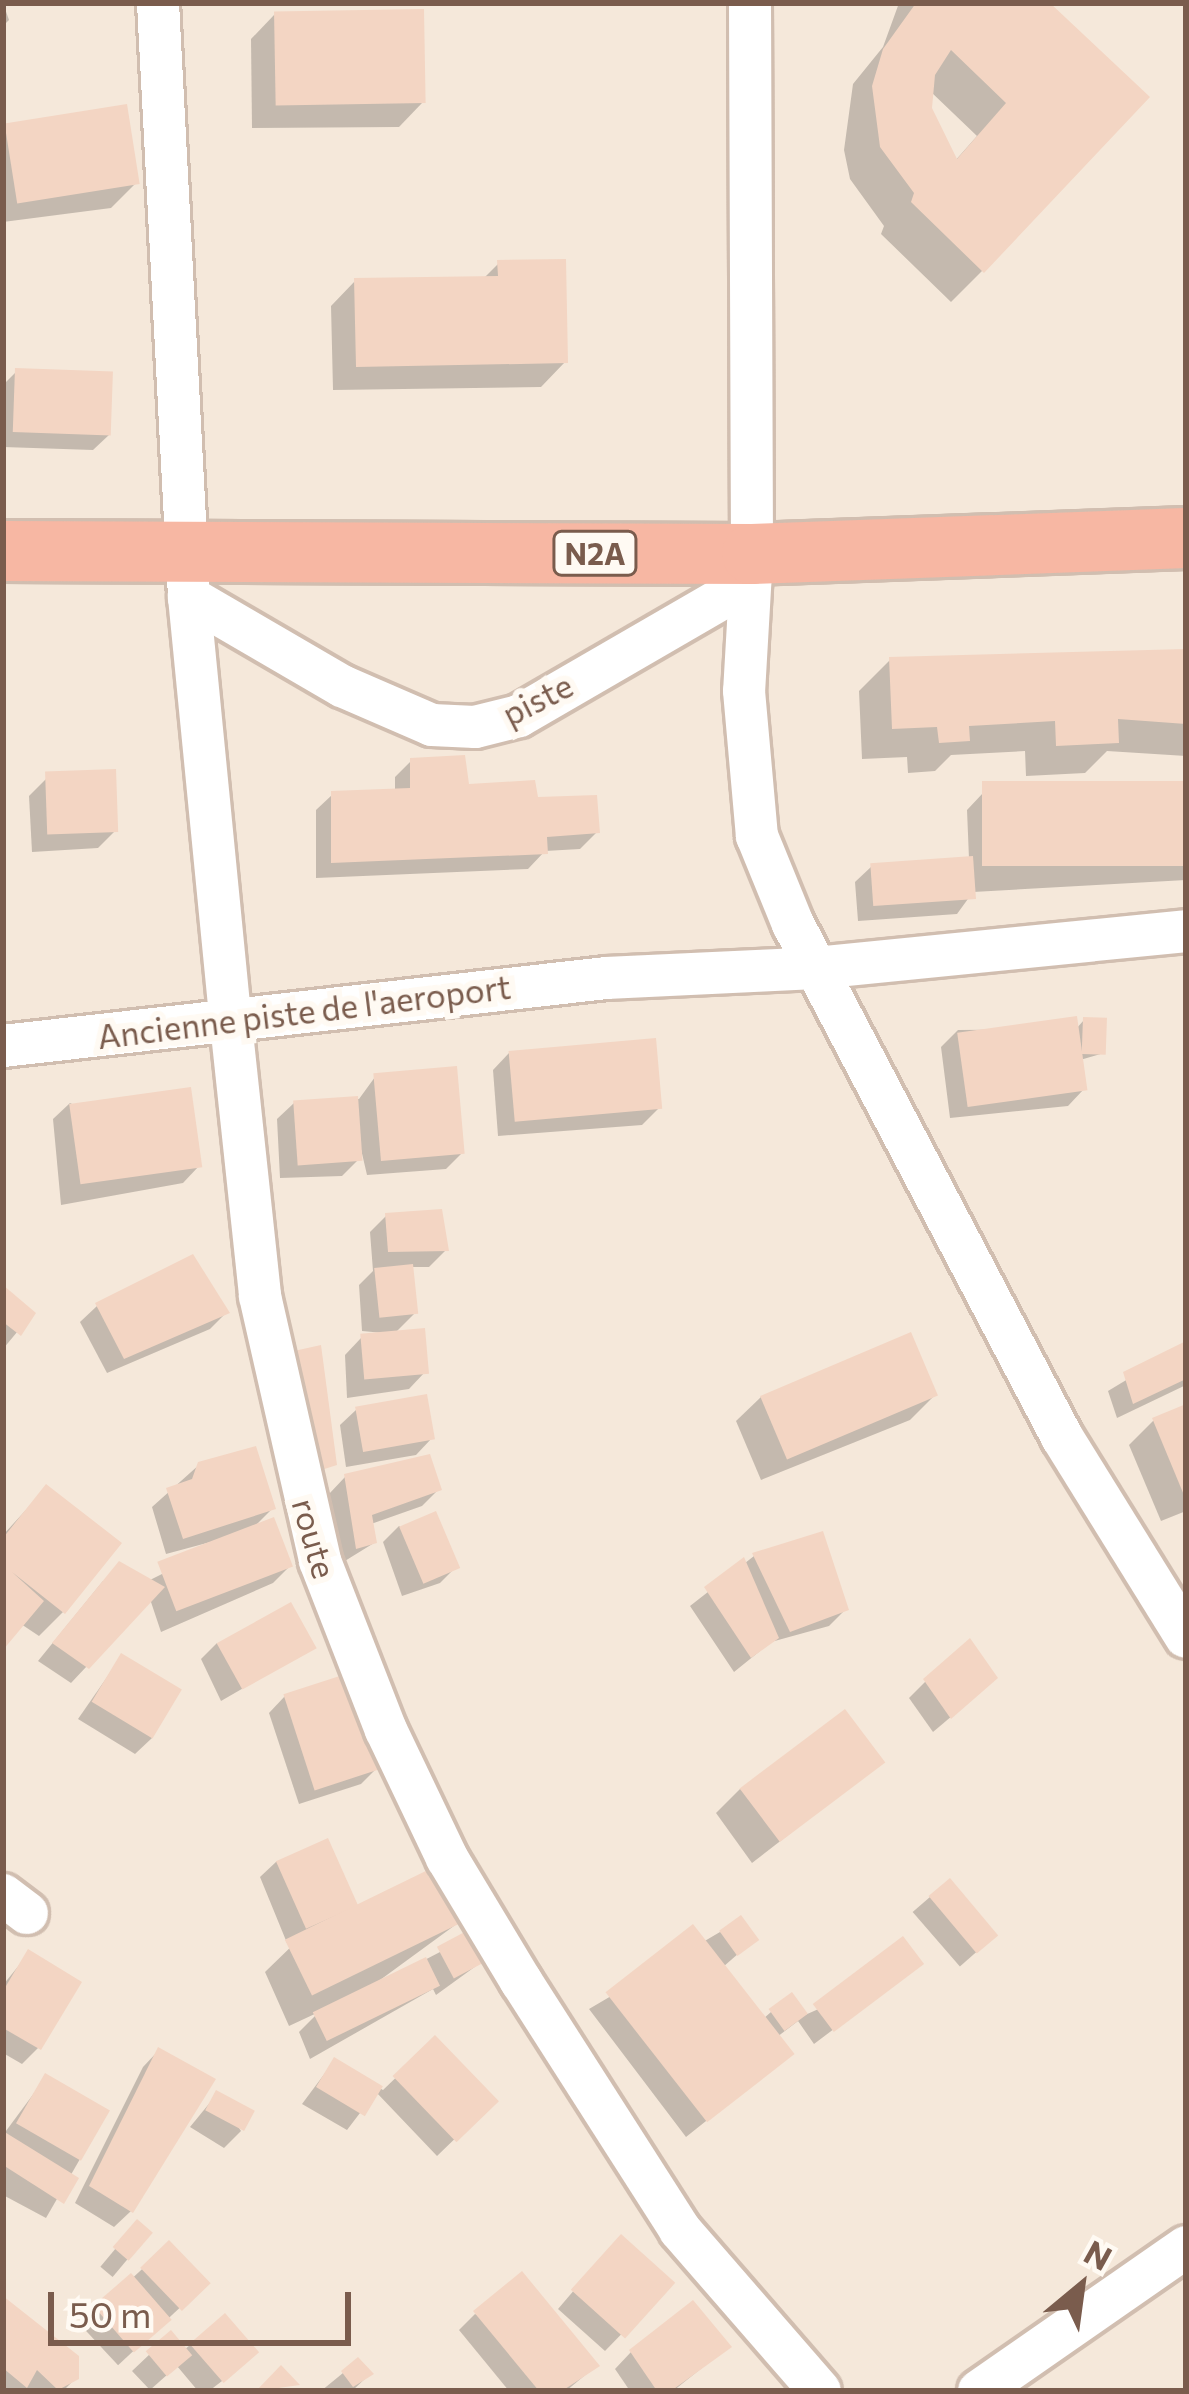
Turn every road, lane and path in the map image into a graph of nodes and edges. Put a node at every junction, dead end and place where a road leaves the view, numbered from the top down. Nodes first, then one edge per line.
1 (158, 3) edge
2 (750, 3) edge
3 (1186, 538) edge
4 (3, 551) edge
5 (751, 568) junction
6 (187, 573) junction
7 (1186, 931) edge
8 (816, 968) junction
9 (230, 1014) junction
10 (3, 1046) edge
11 (1186, 1637) edge
12 (1186, 2247) edge
13 (820, 2391) edge
14 (979, 2391) edge

1 - 6 street, route
2 - 5 street
3 - 5 highway, N2A
4 - 6 highway, N2A
5 - 6 highway, N2A
5 - 6 street, piste
5 - 8 street
6 - 9 street, route
7 - 8 street, Ancienne piste de l'aeroport
8 - 9 street, Ancienne piste de l'aeroport
8 - 11 street
9 - 10 street, Ancienne piste de l'aeroport
9 - 13 street, route
12 - 14 street

